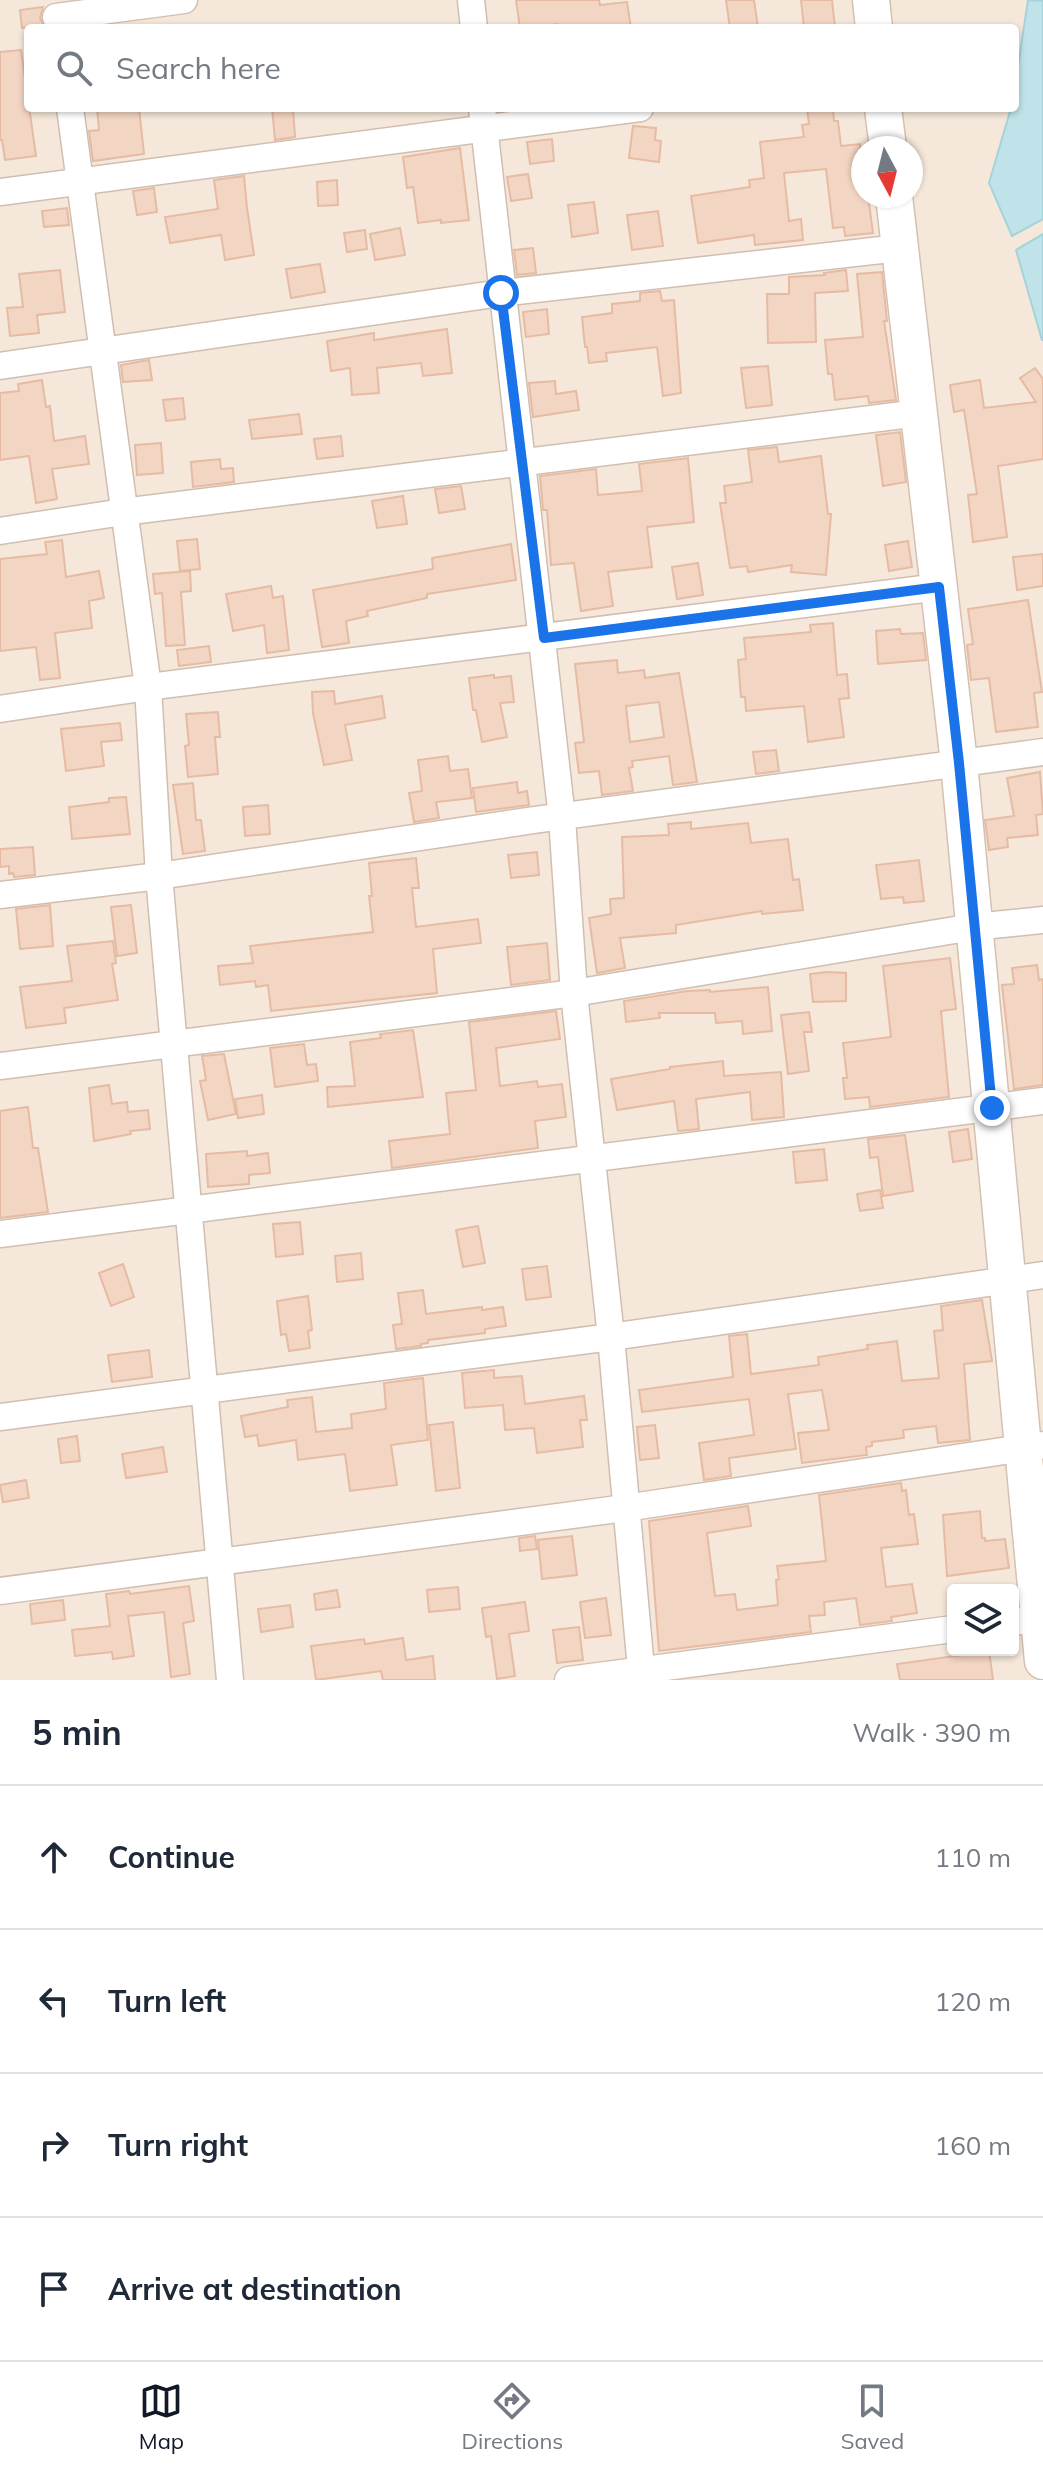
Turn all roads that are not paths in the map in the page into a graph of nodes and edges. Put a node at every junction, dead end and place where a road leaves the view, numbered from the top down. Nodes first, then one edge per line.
1 (184, 0) edge
2 (471, 0) edge
3 (871, 0) edge
4 (56, 15) edge
5 (474, 24) edge
6 (874, 24) edge
7 (71, 112) edge
8 (570, 112) edge
9 (884, 112) edge
10 (483, 117) edge
11 (886, 136) edge
12 (80, 181) junction
13 (0, 192) edge
14 (895, 208) edge
15 (899, 248) junction
16 (501, 293) junction
17 (101, 352) junction
18 (0, 366) edge
19 (919, 413) junction
20 (521, 462) junction
21 (123, 512) junction
22 (0, 531) edge
23 (939, 587) junction
24 (544, 638) junction
25 (148, 687) junction
26 (0, 709) edge
27 (1043, 752) edge
28 (959, 763) junction
29 (562, 818) junction
30 (159, 876) junction
31 (0, 895) edge
32 (1043, 920) edge
33 (973, 927) junction
34 (574, 993) junction
35 (174, 1042) junction
36 (0, 1066) edge
37 (1043, 1101) edge
38 (992, 1108) junction
39 (592, 1159) junction
40 (188, 1210) junction
41 (0, 1234) edge
42 (1026, 1277) edge
43 (611, 1337) junction
44 (203, 1390) junction
45 (0, 1417) edge
46 (1033, 1447) edge
47 (625, 1508) junction
48 (220, 1563) junction
49 (0, 1591) edge
50 (1026, 1620) edge
51 (947, 1630) edge
52 (1043, 1661) edge
53 (642, 1674) edge
54 (230, 1680) edge
55 (568, 1680) edge

1 - 4 street
2 - 5 street
3 - 6 street
7 - 12 street
8 - 10 street
9 - 11 street
10 - 12 street
10 - 16 street
12 - 13 street
12 - 17 street
14 - 15 street
15 - 16 street
15 - 19 street
16 - 17 street
16 - 20 street
17 - 18 street
17 - 21 street
19 - 20 street
19 - 23 street
20 - 21 street
20 - 24 street
21 - 22 street
21 - 25 street
23 - 24 street
23 - 28 street
24 - 25 street
24 - 29 street
25 - 26 street
25 - 30 street
27 - 28 street
28 - 29 street
28 - 33 street
29 - 30 street
29 - 34 street
30 - 31 street
30 - 35 street
32 - 33 street
33 - 34 street
33 - 38 street
34 - 35 street
34 - 39 street
35 - 36 street
35 - 40 street
37 - 38 street
38 - 39 street
38 - 42 street
39 - 40 street
39 - 43 street
40 - 41 street
40 - 44 street
42 - 43 street
42 - 46 street
43 - 44 street
43 - 47 street
44 - 45 street
44 - 48 street
46 - 47 street
46 - 50 street
47 - 48 street
47 - 53 street
48 - 49 street
48 - 54 street
50 - 52 street
51 - 53 street
53 - 55 street

